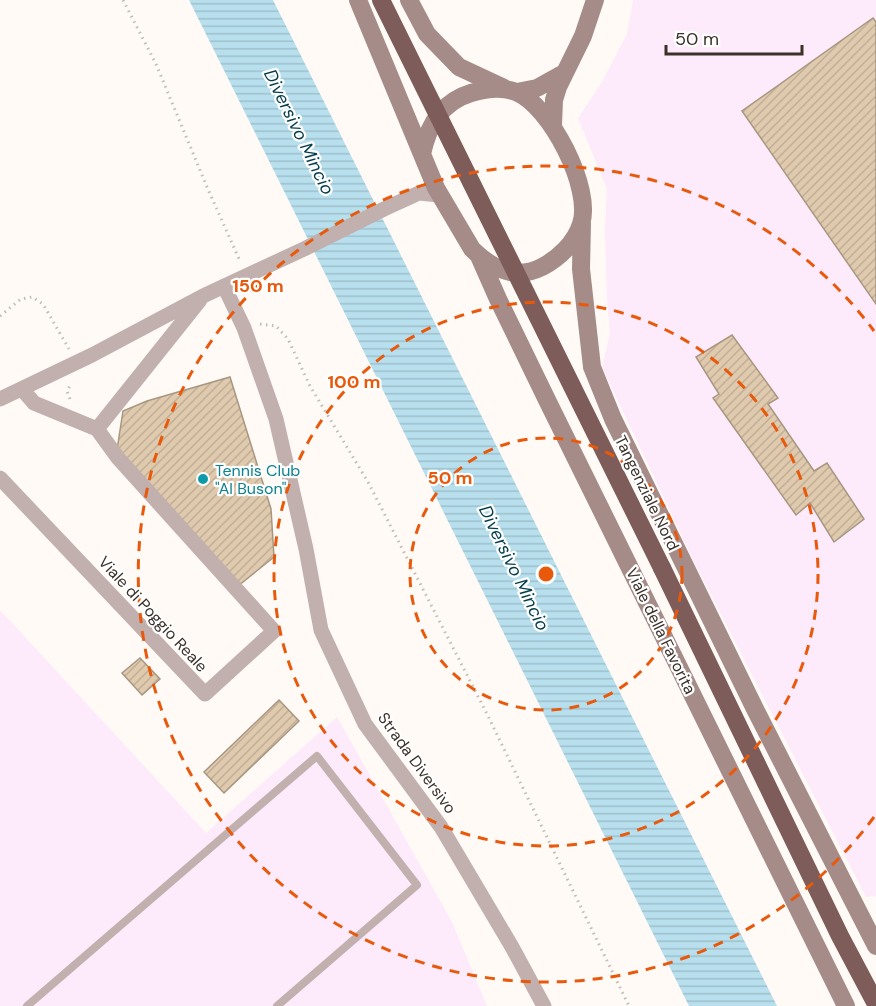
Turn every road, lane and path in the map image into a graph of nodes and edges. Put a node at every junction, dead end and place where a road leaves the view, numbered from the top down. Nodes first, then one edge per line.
1 (123, 0) edge
2 (358, 0) edge
3 (381, 0) edge
4 (409, 0) edge
5 (595, 0) edge
6 (564, 73) junction
7 (511, 91) junction
8 (553, 125) junction
9 (422, 154) junction
10 (428, 172) junction
11 (419, 193) junction
12 (439, 195) junction
13 (582, 223) junction
14 (479, 256) junction
15 (247, 275) junction
16 (224, 286) junction
17 (203, 296) junction
18 (0, 316) edge
19 (244, 328) junction
20 (81, 368) junction
21 (22, 389) junction
22 (0, 399) edge
23 (76, 405) dead end
24 (97, 429) junction
25 (0, 478) edge
26 (876, 946) edge
27 (876, 1004) edge
28 (27, 1006) edge
29 (277, 1006) edge
30 (544, 1006) edge
31 (629, 1006) edge
32 (846, 1006) edge

1 - 15 path
2 - 9 main road
3 - 27 highway, Tangenziale Nord, bridge
4 - 7 main road
5 - 6 main road
6 - 7 main road
6 - 8 main road
7 - 8 main road
7 - 9 main road
8 - 13 main road
9 - 10 main road
10 - 11 street
10 - 12 main road
11 - 12 street
11 - 15 street
12 - 14 main road
13 - 14 main road
13 - 26 main road
14 - 32 main road, Viale della Favorita
15 - 16 street
16 - 17 street
16 - 19 street, Strada Diversivo
17 - 20 street
17 - 24 street
18 - 20 path
19 - 30 street, Strada Diversivo
19 - 31 path
20 - 21 street
20 - 23 path
21 - 22 street
21 - 24 street
24 - 25 street, Viale di Poggio Reale
28 - 29 lane

